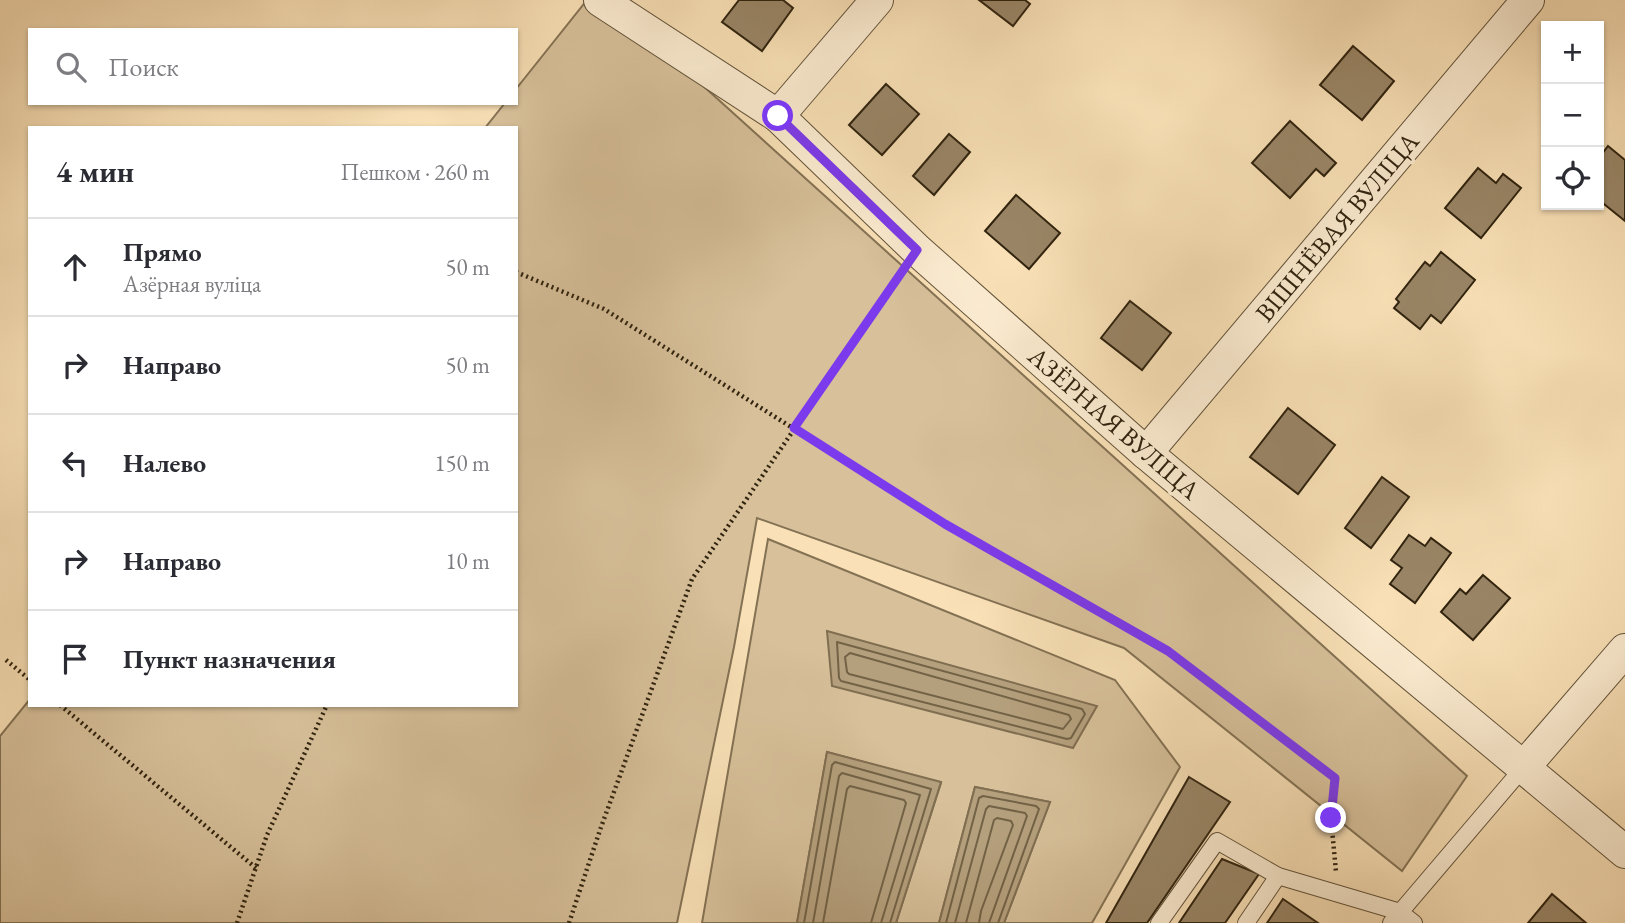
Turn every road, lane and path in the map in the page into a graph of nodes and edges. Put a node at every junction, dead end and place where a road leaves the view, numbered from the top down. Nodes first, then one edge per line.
1 (600, 0) edge
2 (877, 0) edge
3 (1528, 0) edge
4 (778, 116) junction
5 (917, 250) junction
6 (518, 273) edge
7 (794, 428) junction
8 (1146, 453) junction
9 (1625, 650) edge
10 (6, 660) dead end
11 (28, 678) edge
12 (62, 707) edge
13 (326, 707) edge
14 (1523, 768) junction
15 (1625, 852) edge
16 (256, 868) junction
17 (1278, 876) junction
18 (1338, 894) junction
19 (1395, 917) edge
20 (237, 923) edge
21 (569, 923) edge
22 (1159, 923) edge
23 (1246, 923) edge
24 (1414, 923) edge

1 - 4 street, АЗЁРНАЯ ВУЛІЦА
2 - 4 street
3 - 8 street, ВІШНЁВАЯ ВУЛІЦА
4 - 5 street, АЗЁРНАЯ ВУЛІЦА
5 - 7 path
5 - 8 street, АЗЁРНАЯ ВУЛІЦА
6 - 7 path
7 - 18 path
7 - 21 path
8 - 14 street, АЗЁРНАЯ ВУЛІЦА
9 - 14 street
10 - 11 path
12 - 16 path
13 - 16 path
14 - 15 street, АЗЁРНАЯ ВУЛІЦА
14 - 19 lane
16 - 20 path
17 - 18 lane
17 - 22 lane
17 - 23 lane
18 - 19 lane
19 - 24 lane

